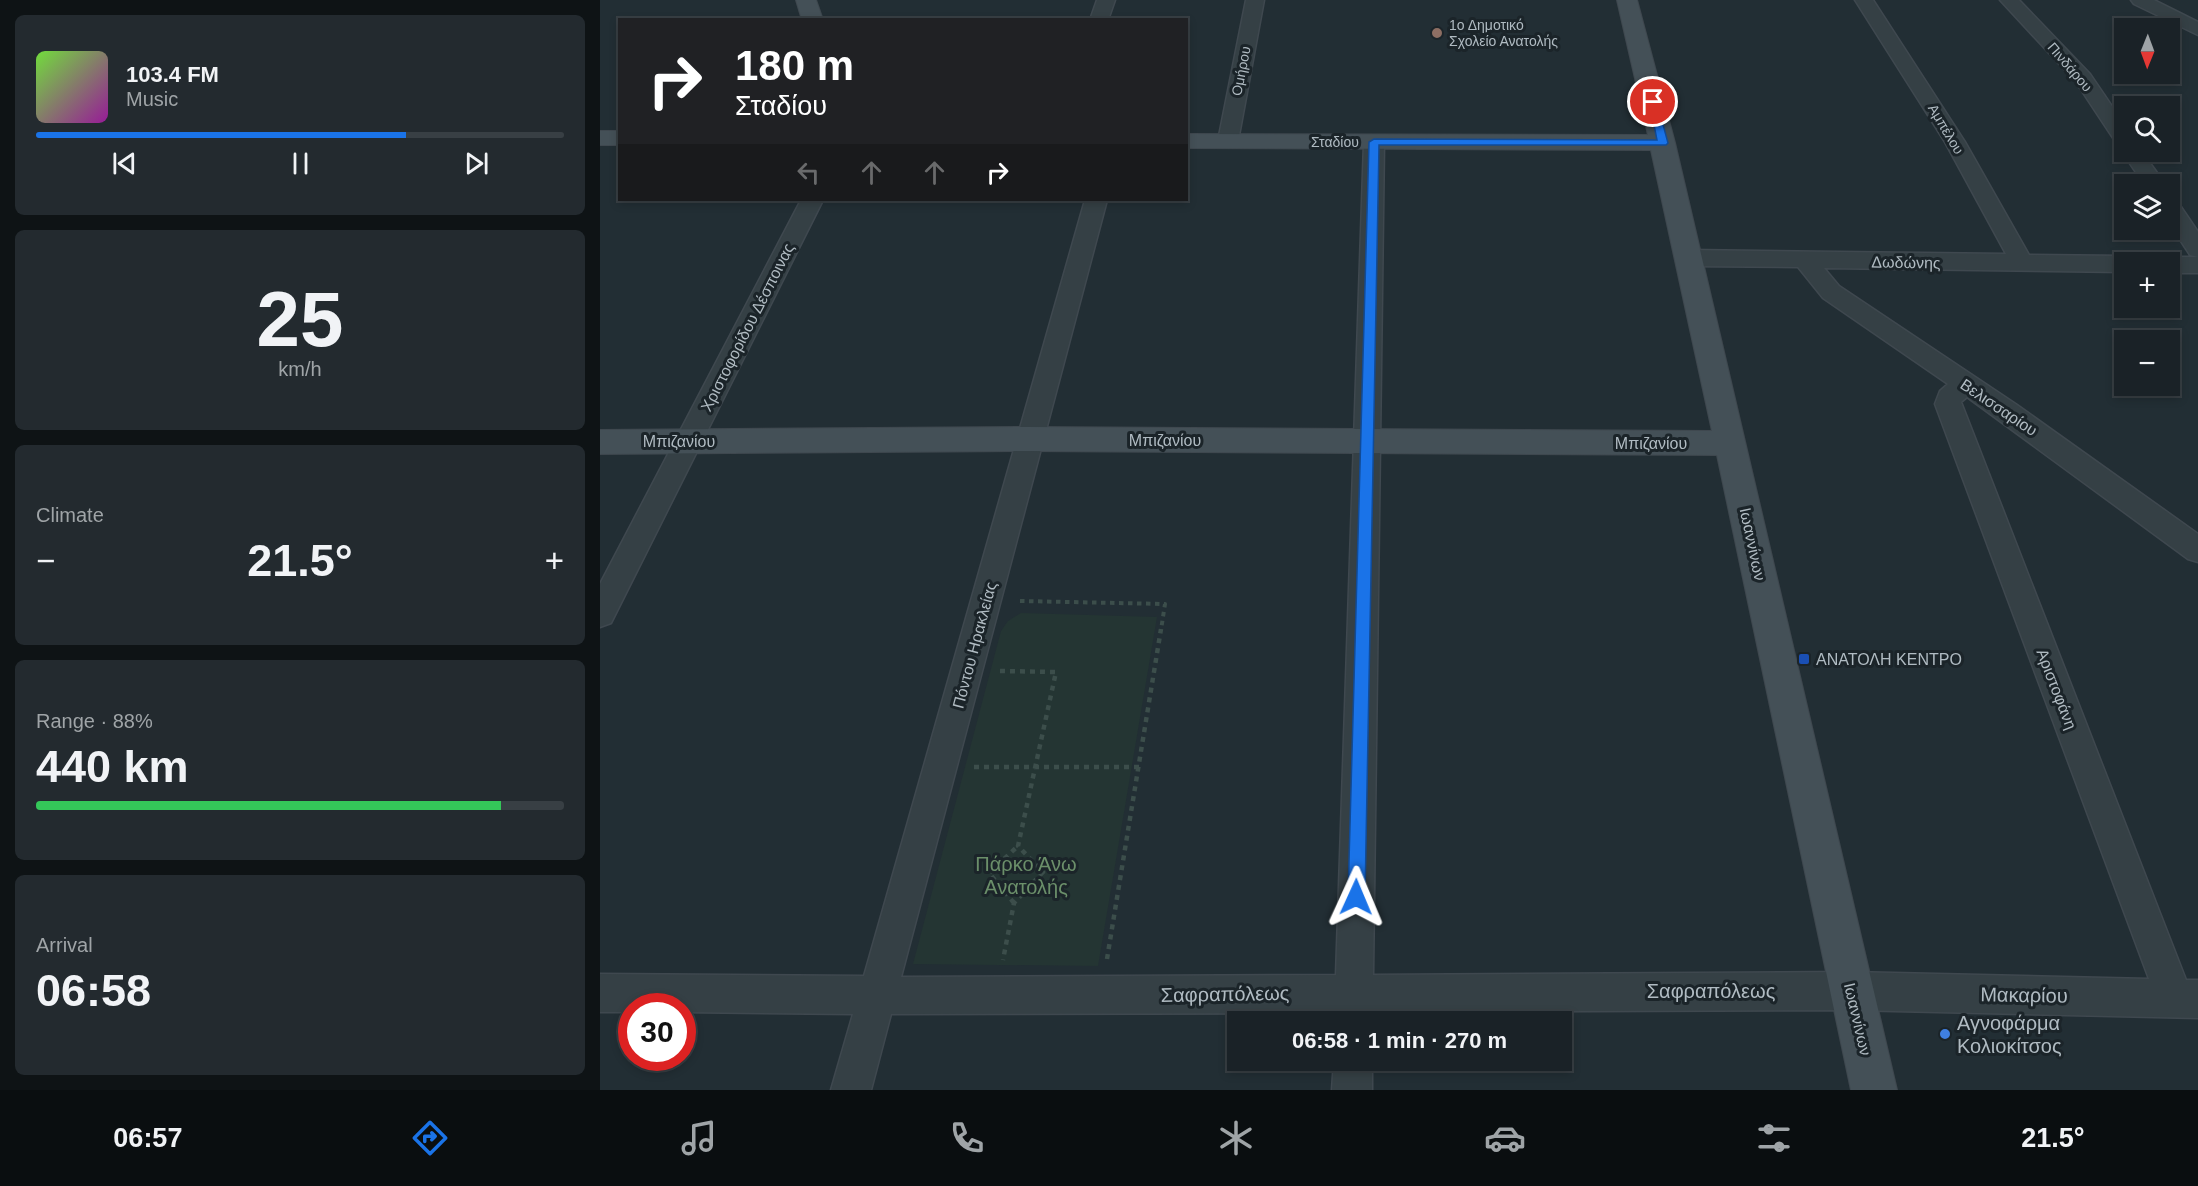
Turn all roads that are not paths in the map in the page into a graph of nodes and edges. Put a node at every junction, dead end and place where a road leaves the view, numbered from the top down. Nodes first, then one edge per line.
1 (806, 0) edge
2 (1106, 0) edge
3 (1255, 0) edge
4 (1627, 0) edge
5 (1864, 0) edge
6 (2009, 0) edge
7 (2140, 0) edge
8 (812, 18) edge
9 (1100, 18) edge
10 (2198, 29) edge
11 (2114, 125) edge
12 (600, 138) edge
13 (618, 138) edge
14 (1188, 141) edge
15 (1228, 141) junction
16 (1374, 142) junction
17 (1663, 143) junction
18 (811, 201) edge
19 (1096, 201) edge
20 (2180, 222) edge
21 (2198, 249) edge
22 (1688, 258) junction
23 (1805, 260) junction
24 (2022, 263) junction
25 (2114, 264) edge
26 (2180, 265) edge
27 (2198, 265) edge
28 (1966, 384) junction
29 (1030, 439) junction
30 (689, 441) junction
31 (600, 442) edge
32 (1367, 442) junction
33 (1731, 443) junction
34 (2198, 550) edge
35 (600, 614) edge
36 (1851, 991) junction
37 (600, 993) edge
38 (877, 994) junction
39 (2186, 999) edge
40 (1354, 1007) edge
41 (1353, 1071) edge
42 (851, 1090) edge
43 (1352, 1090) edge
44 (1874, 1090) edge

1 - 8 street
2 - 9 street
3 - 15 street, Ομήρου
4 - 17 street, Ιωαννίνων
5 - 24 street, Αμπέλου
6 - 11 street, Πινδάρου
7 - 10 street
12 - 13 street
14 - 15 street, Σταδίου
15 - 16 street, Σταδίου
16 - 17 street, Σταδίου
16 - 32 street
17 - 22 street, Ιωαννίνων
18 - 30 street, Χριστοφορίδου Δέσποινας
19 - 29 street, Πόντου Ηρακλείας
20 - 21 street
22 - 23 street, Δωδώνης
22 - 33 street, Ιωαννίνων
23 - 24 street, Δωδώνης
23 - 28 street, Βελισσαρίου
24 - 25 street, Δωδώνης
26 - 27 street
28 - 34 street, Βελισσαρίου
28 - 39 street, Αριστοφάνη
29 - 30 street, Μπιζανίου
29 - 32 street, Μπιζανίου
29 - 38 street, Πόντου Ηρακλείας
30 - 31 street, Μπιζανίου
30 - 35 street, Χριστοφορίδου Δέσποινας
32 - 33 street, Μπιζανίου
32 - 40 street
33 - 36 street, Ιωαννίνων
36 - 39 street, Μακαρίου
36 - 40 street, Σαφραπόλεως
36 - 44 street, Ιωαννίνων
37 - 38 street, Σαφραπόλεως
38 - 40 street, Σαφραπόλεως
38 - 42 street, Πόντου Ηρακλείας
41 - 43 street

